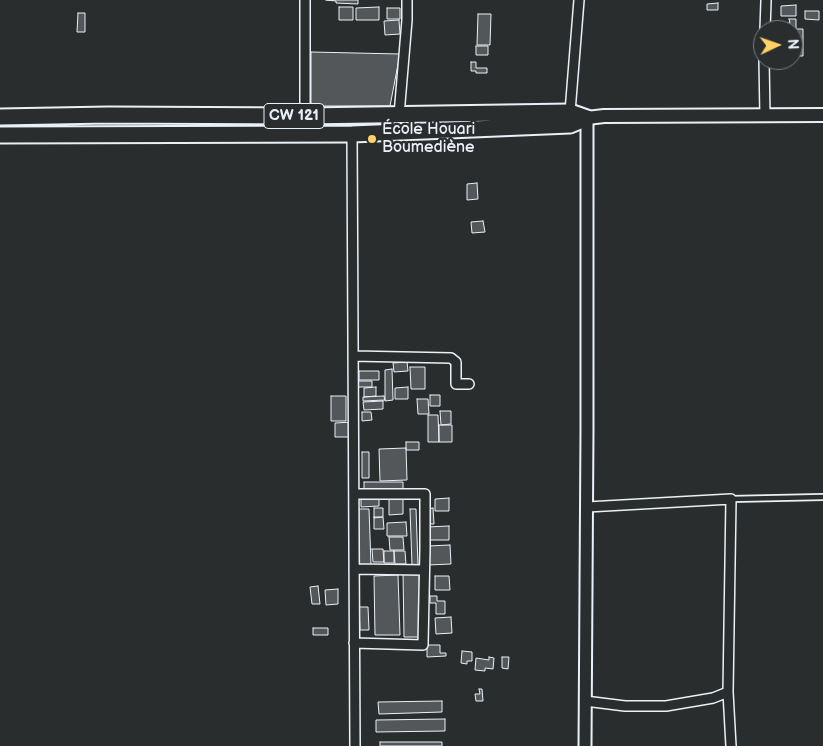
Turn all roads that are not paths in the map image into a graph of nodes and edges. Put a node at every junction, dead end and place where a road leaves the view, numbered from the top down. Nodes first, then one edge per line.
1 (305, 0) edge
2 (407, 0) edge
3 (579, 0) edge
4 (766, 1) edge
5 (765, 20) edge
6 (764, 70) edge
7 (570, 112) junction
8 (399, 115) junction
9 (305, 116) junction
10 (765, 116) junction
11 (823, 116) edge
12 (0, 117) edge
13 (587, 118) junction
14 (352, 134) junction
15 (0, 135) edge
16 (353, 356) junction
17 (469, 384) dead end
18 (354, 494) junction
19 (823, 497) edge
20 (732, 499) junction
21 (587, 507) junction
22 (354, 569) junction
23 (424, 570) junction
24 (354, 643) junction
25 (728, 692) junction
26 (585, 701) junction
27 (355, 746) edge
28 (585, 746) edge
29 (731, 746) edge

1 - 9 street
2 - 8 street
3 - 7 street
4 - 5 street
6 - 10 street
7 - 8 highway, CW 121
7 - 13 highway, CW 121
8 - 9 highway, CW 121
9 - 12 highway, CW 121
10 - 11 main road, CW 121
10 - 13 main road, CW 121
13 - 14 highway
13 - 21 street
14 - 15 highway
14 - 16 street
16 - 17 street
16 - 18 street
18 - 22 street
18 - 23 street
19 - 20 lane
20 - 21 street
20 - 25 street
21 - 26 street
22 - 23 street
22 - 24 street
23 - 24 street
24 - 27 street
25 - 26 street
25 - 29 street
26 - 28 street

